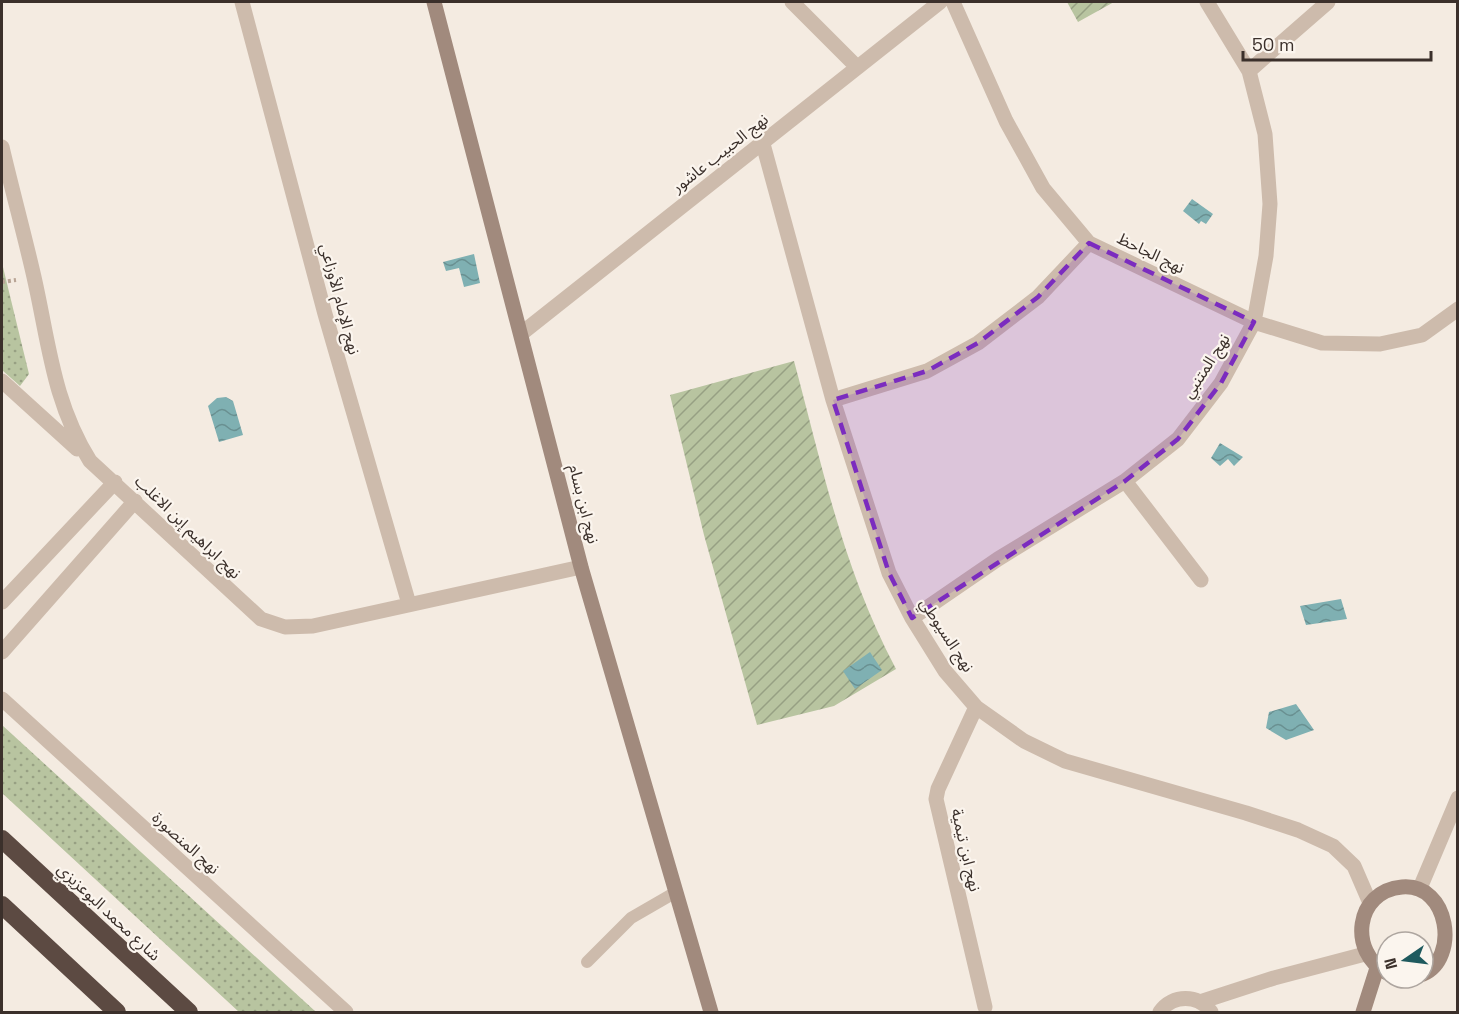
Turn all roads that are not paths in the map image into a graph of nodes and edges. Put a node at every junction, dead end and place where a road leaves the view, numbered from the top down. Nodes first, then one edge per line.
1 (242, 2) edge
2 (434, 2) edge
3 (792, 2) edge
4 (940, 2) edge
5 (953, 2) edge
6 (1207, 2) edge
7 (1328, 2) edge
8 (857, 67) junction
9 (1249, 71) junction
10 (763, 144) junction
11 (2, 147) edge
12 (1089, 243) junction
13 (1458, 309) edge
14 (1254, 322) junction
15 (522, 333) junction
16 (2, 381) edge
17 (832, 400) junction
18 (90, 461) junction
19 (1125, 481) junction
20 (115, 482) junction
21 (135, 501) junction
22 (581, 567) junction
23 (1201, 580) dead end
24 (2, 602) edge
25 (409, 604) junction
26 (912, 618) junction
27 (2, 652) edge
28 (2, 699) edge
29 (976, 707) junction
30 (1458, 798) edge
31 (2, 839) edge
32 (1420, 888) junction
33 (676, 892) junction
34 (1370, 903) junction
35 (2, 905) edge
36 (1454, 947) edge
37 (1365, 954) junction
38 (587, 962) dead end
39 (1375, 963) edge
40 (1435, 965) edge
41 (1375, 985) edge
42 (985, 1007) dead end
43 (1206, 1007) edge
44 (117, 1012) edge
45 (189, 1012) edge
46 (346, 1012) edge
47 (711, 1012) edge
48 (1160, 1012) edge
49 (1363, 1012) edge

1 - 25 street, نهج الإمام الأوزاعي
2 - 15 street, نهج ابن بسام
3 - 8 street
4 - 8 street, نهج الحبيب عاشور
5 - 12 street, نهج الجاحظ
6 - 9 street, نهج المتنبي
7 - 9 street
8 - 10 street, نهج الحبيب عاشور
9 - 14 street, نهج المتنبي
10 - 15 street, نهج الحبيب عاشور
10 - 17 street, نهج السيوطي
11 - 18 street, نهج ابراهيم إبن الاغلب
12 - 14 street, نهج الجاحظ
12 - 17 street
13 - 14 street, نهج الجاحظ
14 - 19 street, نهج المتنبي
15 - 22 street, نهج ابن بسام
16 - 18 street
17 - 26 street, نهج السيوطي
18 - 20 street, نهج ابراهيم إبن الاغلب
19 - 23 street
19 - 26 street, نهج المتنبي
20 - 21 street, نهج ابراهيم إبن الاغلب
20 - 24 street
21 - 25 street, نهج ابراهيم إبن الاغلب
21 - 27 street
22 - 25 street, نهج ابراهيم إبن الاغلب
22 - 33 street, نهج ابن بسام
26 - 29 street, نهج السيوطي
28 - 46 street, نهج المنصورة
29 - 34 street, نهج السيوطي
29 - 42 street, نهج ابن تيمية
30 - 32 street
31 - 45 highway, شارع محمد البوعزيزي
32 - 34 street
32 - 36 street
33 - 38 lane
33 - 47 street, نهج ابن بسام
34 - 37 street
35 - 44 highway
36 - 40 street
37 - 39 street
37 - 43 street
41 - 49 street
43 - 48 street

